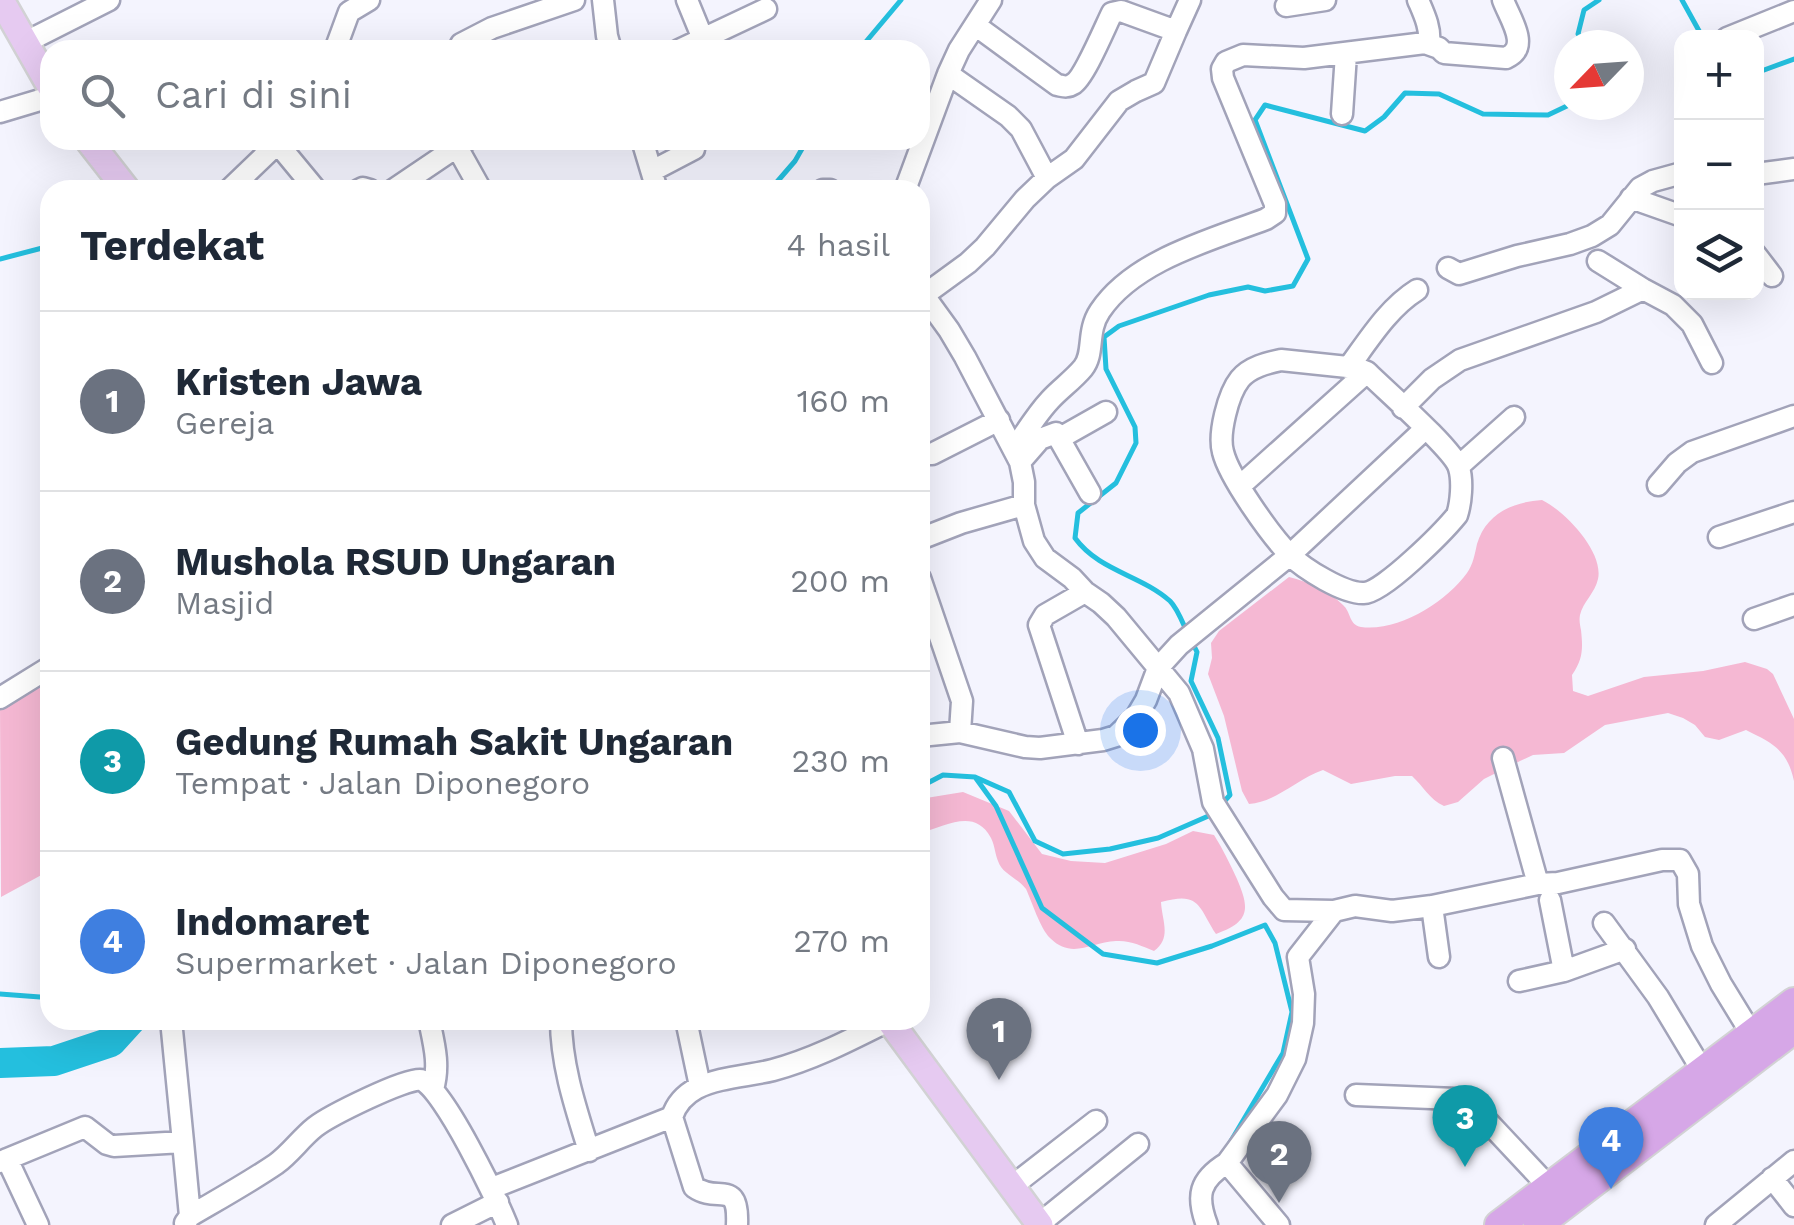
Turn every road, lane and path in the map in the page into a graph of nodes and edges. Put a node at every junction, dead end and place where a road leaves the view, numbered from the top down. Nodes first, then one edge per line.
1 (109, 0) edge
2 (368, 0) edge
3 (574, 0) edge
4 (603, 0) edge
5 (687, 0) edge
6 (991, 0) edge
7 (1190, 0) edge
8 (1325, 0) edge
9 (1418, 0) edge
10 (1503, 0) edge
11 (2, 4) edge
12 (1112, 6) edge
13 (1286, 6) dead end
14 (766, 10) dead end
15 (1794, 11) edge
16 (975, 25) junction
17 (1747, 30) edge
18 (1176, 31) junction
19 (704, 39) joint
20 (339, 40) edge
21 (469, 40) edge
22 (608, 40) edge
23 (26, 42) junction
24 (1429, 44) junction
25 (1346, 54) junction
26 (40, 68) edge
27 (948, 74) junction
28 (40, 100) edge
29 (0, 112) edge
30 (1342, 114) dead end
31 (930, 123) edge
32 (96, 150) edge
33 (275, 150) edge
34 (285, 150) edge
35 (448, 150) edge
36 (463, 150) edge
37 (645, 150) edge
38 (693, 150) edge
39 (920, 150) edge
40 (1794, 169) edge
41 (1764, 173) edge
42 (1045, 174) junction
43 (1674, 175) edge
44 (119, 180) edge
45 (241, 180) edge
46 (308, 180) edge
47 (407, 180) edge
48 (476, 180) edge
49 (655, 180) edge
50 (909, 180) edge
51 (1631, 198) junction
52 (1674, 213) edge
53 (1598, 261) dead end
54 (1764, 266) edge
55 (1448, 268) dead end
56 (1772, 276) dead end
57 (930, 288) edge
58 (1642, 289) junction
59 (1418, 290) dead end
60 (930, 305) edge
61 (1712, 363) dead end
62 (1358, 370) junction
63 (1403, 408) junction
64 (1106, 412) dead end
65 (1794, 416) edge
66 (1514, 417) dead end
67 (999, 420) junction
68 (1426, 428) junction
69 (1060, 438) junction
70 (932, 454) dead end
71 (1017, 456) junction
72 (1459, 466) junction
73 (1658, 485) dead end
74 (1240, 486) junction
75 (1090, 493) dead end
76 (1024, 505) junction
77 (1792, 518) edge
78 (930, 535) edge
79 (1720, 536) dead end
80 (1290, 555) junction
81 (1084, 592) junction
82 (1794, 605) edge
83 (930, 607) edge
84 (1754, 619) dead end
85 (1158, 668) junction
86 (40, 673) edge
87 (0, 698) edge
88 (960, 732) junction
89 (930, 735) edge
90 (1078, 744) junction
91 (1503, 758) dead end
92 (1544, 892) junction
93 (1432, 906) junction
94 (1334, 911) junction
95 (1604, 922) dead end
96 (1625, 949) junction
97 (1439, 957) dead end
98 (1564, 971) junction
99 (1519, 981) dead end
100 (1794, 1002) edge
101 (1794, 1029) edge
102 (172, 1030) edge
103 (431, 1030) edge
104 (562, 1030) edge
105 (688, 1030) edge
106 (868, 1030) edge
107 (896, 1030) edge
108 (1751, 1033) junction
109 (1702, 1070) junction
110 (700, 1086) junction
111 (433, 1089) junction
112 (1356, 1095) dead end
113 (672, 1117) junction
114 (1096, 1122) dead end
115 (182, 1142) junction
116 (1138, 1144) dead end
117 (589, 1151) junction
118 (4, 1161) edge
119 (1794, 1161) edge
120 (1227, 1163) junction
121 (1772, 1178) junction
122 (1011, 1187) junction
123 (1550, 1188) junction
124 (495, 1195) junction
125 (1794, 1206) edge
126 (187, 1220) edge
127 (1039, 1224) edge
128 (38, 1225) edge
129 (452, 1225) edge
130 (508, 1225) edge
131 (737, 1225) edge
132 (1207, 1225) edge
133 (1279, 1225) edge
134 (1499, 1225) edge
135 (1538, 1225) edge
136 (1716, 1225) edge

1 - 23 street
2 - 20 street
3 - 21 street
4 - 22 street
5 - 19 street
6 - 16 street
7 - 18 street
8 - 13 street
9 - 24 street
10 - 24 street
11 - 23 main road
12 - 16 street
12 - 18 street
14 - 19 street
15 - 17 street
16 - 27 street
18 - 42 street
23 - 26 main road
24 - 25 street
25 - 30 street
25 - 71 street
27 - 31 street
27 - 42 street
28 - 29 street
32 - 44 main road
33 - 45 street
34 - 46 street
35 - 47 street
36 - 48 street
37 - 49 street
38 - 49 street
39 - 50 street
40 - 41 street
42 - 57 street
43 - 51 street
51 - 52 street
51 - 55 street
53 - 58 street
54 - 56 street
58 - 61 street
58 - 63 street
59 - 62 street
60 - 67 street
62 - 63 street
62 - 74 street
62 - 74 street
63 - 68 street
64 - 69 street
65 - 73 street
66 - 72 street
67 - 70 street
67 - 71 street
68 - 72 street
68 - 80 street
69 - 71 street
69 - 75 street
71 - 76 street
72 - 80 street
74 - 80 street
76 - 78 street
76 - 81 street
77 - 79 street
80 - 85 street
81 - 85 street
81 - 90 street
82 - 84 street
83 - 88 street
85 - 90 street
85 - 94 street
86 - 87 street
88 - 89 street
88 - 90 street
91 - 92 street
92 - 93 street
92 - 98 street
92 - 108 street
93 - 94 street
93 - 97 street
94 - 120 street
95 - 96 street
96 - 98 street
96 - 109 street
98 - 99 street
100 - 108 highway
101 - 135 highway
102 - 115 street
103 - 111 street
104 - 117 street
105 - 110 street
106 - 110 street
107 - 122 main road
108 - 109 highway
109 - 123 highway
110 - 113 street
111 - 124 street
111 - 126 street
112 - 123 street
113 - 117 street
113 - 131 street
114 - 122 street
115 - 118 street
115 - 126 street
116 - 127 street
117 - 124 street
118 - 128 street
119 - 121 street
120 - 132 street
120 - 133 street
121 - 125 street
121 - 136 street
122 - 127 main road
123 - 134 highway
124 - 129 street
124 - 130 street

